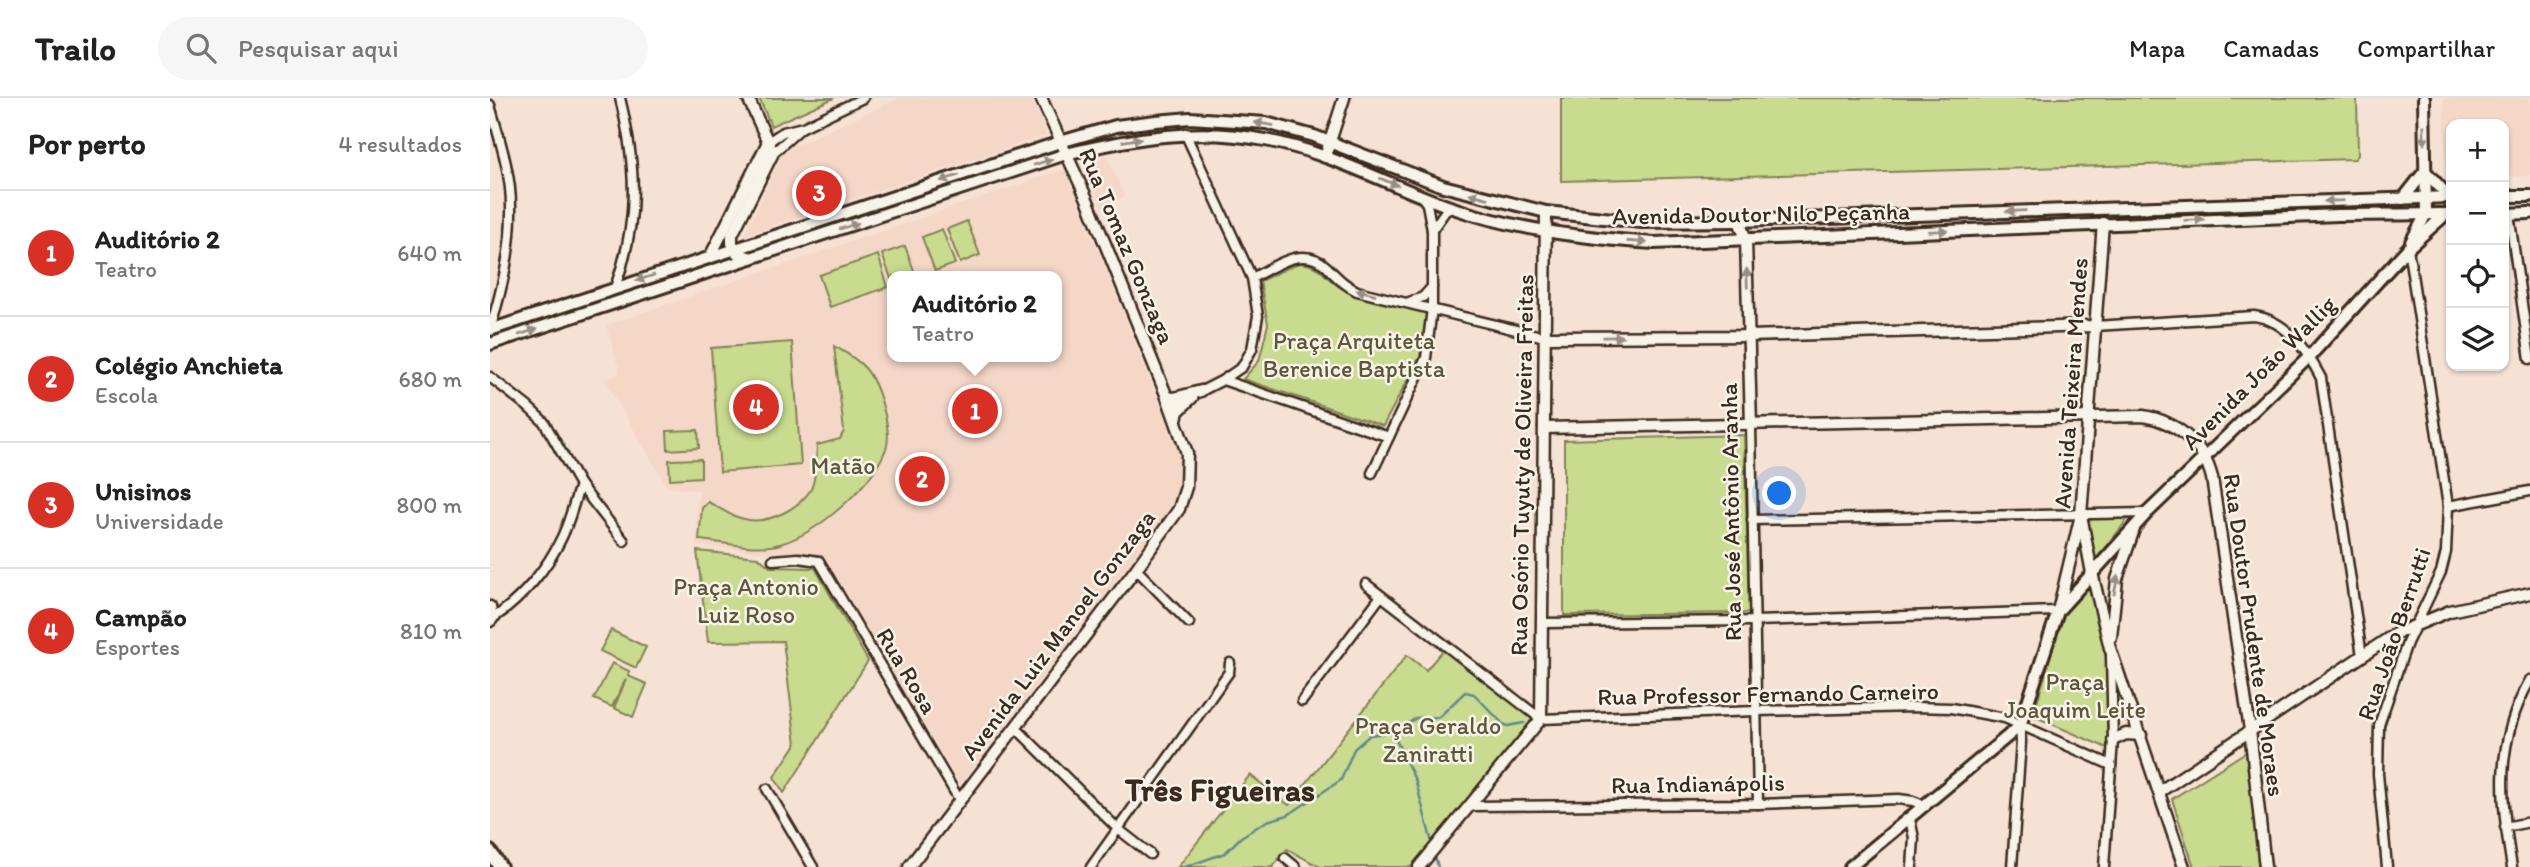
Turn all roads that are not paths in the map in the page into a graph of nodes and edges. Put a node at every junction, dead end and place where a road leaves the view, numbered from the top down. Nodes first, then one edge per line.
1 (620, 98) edge
2 (748, 98) edge
3 (863, 98) edge
4 (1041, 98) edge
5 (1344, 98) edge
6 (2424, 98) edge
7 (490, 105) edge
8 (803, 127) junction
9 (1185, 133) junction
10 (768, 142) junction
11 (1060, 142) junction
12 (1330, 142) junction
13 (772, 153) junction
14 (1066, 154) junction
15 (1325, 157) junction
16 (2425, 171) junction
17 (2446, 193) edge
18 (1421, 195) junction
19 (2509, 196) edge
20 (2530, 196) edge
21 (740, 197) junction
22 (2426, 198) junction
23 (2446, 198) edge
24 (2403, 199) junction
25 (1449, 206) junction
26 (2125, 208) junction
27 (743, 211) junction
28 (1546, 212) junction
29 (2530, 213) edge
30 (2413, 214) junction
31 (2426, 214) junction
32 (2446, 214) edge
33 (2509, 214) edge
34 (2446, 216) edge
35 (1739, 221) junction
36 (2102, 223) junction
37 (2509, 227) edge
38 (1432, 230) junction
39 (1545, 231) junction
40 (2414, 236) junction
41 (1746, 239) junction
42 (2408, 248) junction
43 (734, 249) junction
44 (710, 257) junction
45 (752, 258) junction
46 (1252, 278) junction
47 (1432, 287) junction
48 (615, 288) junction
49 (1408, 303) junction
50 (1432, 308) junction
51 (2095, 326) junction
52 (490, 330) edge
53 (1749, 335) junction
54 (1545, 337) junction
55 (490, 344) edge
56 (2309, 356) junction
57 (2530, 359) edge
58 (490, 377) edge
59 (1223, 380) junction
60 (1200, 391) junction
61 (1167, 397) junction
62 (1172, 411) junction
63 (2088, 418) junction
64 (1176, 423) junction
65 (1751, 426) junction
66 (1544, 428) junction
67 (1389, 438) junction
68 (2204, 456) junction
69 (1372, 473) dead end
70 (580, 485) junction
71 (2530, 491) edge
72 (2448, 506) junction
73 (2147, 513) junction
74 (2081, 515) junction
75 (1752, 520) junction
76 (2136, 525) junction
77 (624, 541) dead end
78 (773, 560) dead end
79 (1136, 569) junction
80 (2092, 573) junction
81 (1366, 583) dead end
82 (2530, 593) edge
83 (1381, 596) junction
84 (490, 607) edge
85 (2058, 611) junction
86 (491, 620) edge
87 (1754, 621) junction
88 (1189, 623) dead end
89 (1542, 623) junction
90 (2416, 624) junction
91 (2110, 648) junction
92 (2362, 656) junction
93 (1230, 663) dead end
94 (2530, 680) edge
95 (1302, 701) dead end
96 (1756, 711) junction
97 (1541, 719) junction
98 (2020, 726) junction
99 (1015, 727) junction
100 (2250, 730) junction
101 (2141, 735) junction
102 (2112, 740) junction
103 (2111, 765) junction
104 (767, 789) dead end
105 (2159, 792) junction
106 (960, 801) junction
107 (1758, 804) junction
108 (1469, 806) junction
109 (1926, 806) junction
110 (1910, 820) junction
111 (2530, 822) edge
112 (2505, 827) junction
113 (1118, 829) junction
114 (490, 852) edge
115 (1150, 854) dead end
116 (1285, 858) dead end
117 (500, 867) edge
118 (813, 867) edge
119 (909, 867) edge
120 (1091, 867) edge
121 (1296, 867) edge
122 (1419, 867) edge
123 (1850, 867) edge
124 (1912, 867) edge
125 (2012, 867) edge
126 (2104, 867) edge
127 (2184, 867) edge
128 (2264, 867) edge
129 (2387, 867) edge
130 (2512, 867) edge

1 - 48 street
2 - 10 street
3 - 8 street
4 - 11 street, Rua Tomaz Gonzaga
5 - 12 street
6 -> 16 main road, Avenida João Wallig
7 - 52 street
8 - 10 street
8 - 13 street
14 -> 9 main road, Avenida Doutor Nilo Peçanha
9 - 15 main road, Avenida Doutor Nilo Peçanha
9 - 46 street
10 - 13 street
10 - 21 street
12 -> 11 main road, Avenida Doutor Nilo Peçanha
11 - 14 street, Rua Tomaz Gonzaga
11 -> 43 main road, Avenida Doutor Nilo Peçanha
12 - 15 street
28 -> 12 main road, Avenida Doutor Nilo Peçanha
13 - 27 street
45 -> 14 main road, Avenida Doutor Nilo Peçanha
14 - 61 street, Rua Tomaz Gonzaga
15 -> 18 main road, Avenida Doutor Nilo Peçanha
16 - 17 main road
16 - 22 main road, Avenida João Wallig
16 - 24 main road
18 - 25 main road, Avenida Doutor Nilo Peçanha
18 - 38 street
19 - 20 main road
21 - 27 street
21 - 44 street
22 - 23 main road, Avenida Doutor Nilo Peçanha
22 - 24 main road, Avenida Doutor Nilo Peçanha
22 - 31 main road, Avenida João Wallig
24 -> 26 main road, Avenida Doutor Nilo Peçanha
25 - 38 street
25 - 39 main road, Avenida Doutor Nilo Peçanha
26 -> 35 main road, Avenida Doutor Nilo Peçanha
26 - 36 main road
27 - 43 street
28 - 35 main road, Avenida Doutor Nilo Peçanha
28 - 39 street, Rua Osório Tuyuty de Oliveira Freitas
29 - 33 main road
30 - 31 main road, Avenida Doutor Nilo Peçanha
36 -> 30 main road, Avenida Doutor Nilo Peçanha
30 - 40 main road
31 - 32 main road, Avenida Doutor Nilo Peçanha
31 - 40 main road, Avenida João Wallig
34 - 42 main road, Avenida João Wallig
35 - 41 street, Rua José Antônio Aranha
41 -> 36 main road, Avenida Doutor Nilo Peçanha
36 - 51 street, Avenida Teixeira Mendes
37 - 57 street
38 - 47 street
39 -> 41 main road, Avenida Doutor Nilo Peçanha
39 - 54 street, Rua Osório Tuyuty de Oliveira Freitas
40 - 42 main road, Avenida João Wallig
53 -> 41 street, Rua José Antônio Aranha
42 - 56 main road, Avenida João Wallig
42 - 72 street, Rua João Berrutti
43 - 44 main road, Avenida Doutor Nilo Peçanha
43 - 45 street
44 -> 48 main road, Avenida Doutor Nilo Peçanha
55 -> 45 main road, Avenida Doutor Nilo Peçanha
49 -> 46 street
46 - 59 street
47 - 49 street
47 - 50 street
48 - 52 main road, Avenida Doutor Nilo Peçanha
49 - 50 street
50 - 54 street
50 - 67 street
51 - 53 street
51 - 56 street
51 - 63 street, Avenida Teixeira Mendes
54 -> 53 street
53 - 65 street, Rua José Antônio Aranha
54 - 66 street, Rua Osório Tuyuty de Oliveira Freitas
56 - 68 main road, Avenida João Wallig
56 - 92 street
58 - 70 street
59 - 60 street
59 - 67 street
60 - 61 street
60 - 62 street
60 - 64 street
61 - 62 street, Rua Tomaz Gonzaga
62 - 64 street, Avenida Luiz Manoel Gonzaga
63 - 65 street, Rua Doutor Prudente de Moraes
63 - 68 street, Rua Doutor Prudente de Moraes
63 - 74 street, Avenida Teixeira Mendes
64 - 79 street, Avenida Luiz Manoel Gonzaga
65 - 66 street, Rua Doutor Prudente de Moraes
65 - 75 street, Rua José Antônio Aranha
66 - 89 street, Rua Osório Tuyuty de Oliveira Freitas
67 - 69 street
68 - 73 main road, Avenida João Wallig
68 - 100 street, Rua Doutor Prudente de Moraes
70 - 77 street
70 - 86 street
71 - 72 street
72 - 90 street, Rua João Berrutti
73 - 74 street
73 - 76 main road, Avenida João Wallig
74 - 75 street
74 - 80 street, Avenida Teixeira Mendes
74 - 85 street
75 - 87 street, Rua José Antônio Aranha
76 - 80 main road, Avenida João Wallig
91 -> 76 street
78 - 106 street, Rua Rosa
79 - 88 street
79 - 99 street, Avenida Luiz Manoel Gonzaga
80 - 85 main road, Avenida João Wallig
80 - 91 street, Avenida Teixeira Mendes
81 - 83 street
82 - 90 street
83 - 95 street
83 - 97 street
84 - 86 street
85 - 87 street
85 - 98 main road
87 - 89 street
87 - 96 street, Rua José Antônio Aranha
89 - 97 street, Rua Osório Tuyuty de Oliveira Freitas
90 - 92 street
90 - 129 street, Rua João Berrutti
91 - 101 street, Avenida Teixeira Mendes
91 - 102 street
92 - 100 street
93 - 113 street
94 - 112 street
96 - 97 street, Rua Professor Fernando Carneiro
96 - 98 street, Rua Professor Fernando Carneiro
96 - 107 street, Rua José Antônio Aranha
97 - 108 street
98 - 103 street, Rua Professor Fernando Carneiro
98 - 109 main road
98 - 125 street
99 - 106 street, Avenida Luiz Manoel Gonzaga
99 - 113 street
100 - 105 street
100 - 128 street, Rua Doutor Prudente de Moraes
101 - 102 street
101 - 105 street, Avenida Teixeira Mendes
102 - 103 street
103 - 126 street
104 - 118 street
105 - 127 street, Avenida Teixeira Mendes
106 - 119 street, Avenida Luiz Manoel Gonzaga
107 - 108 street, Rua Indianápolis
107 - 109 street, Rua Indianápolis
108 - 122 street
109 - 110 main road
110 - 123 main road
110 - 124 street
111 - 112 street
112 - 130 street
113 - 115 street
113 - 120 street
114 - 117 main road
116 - 121 street

